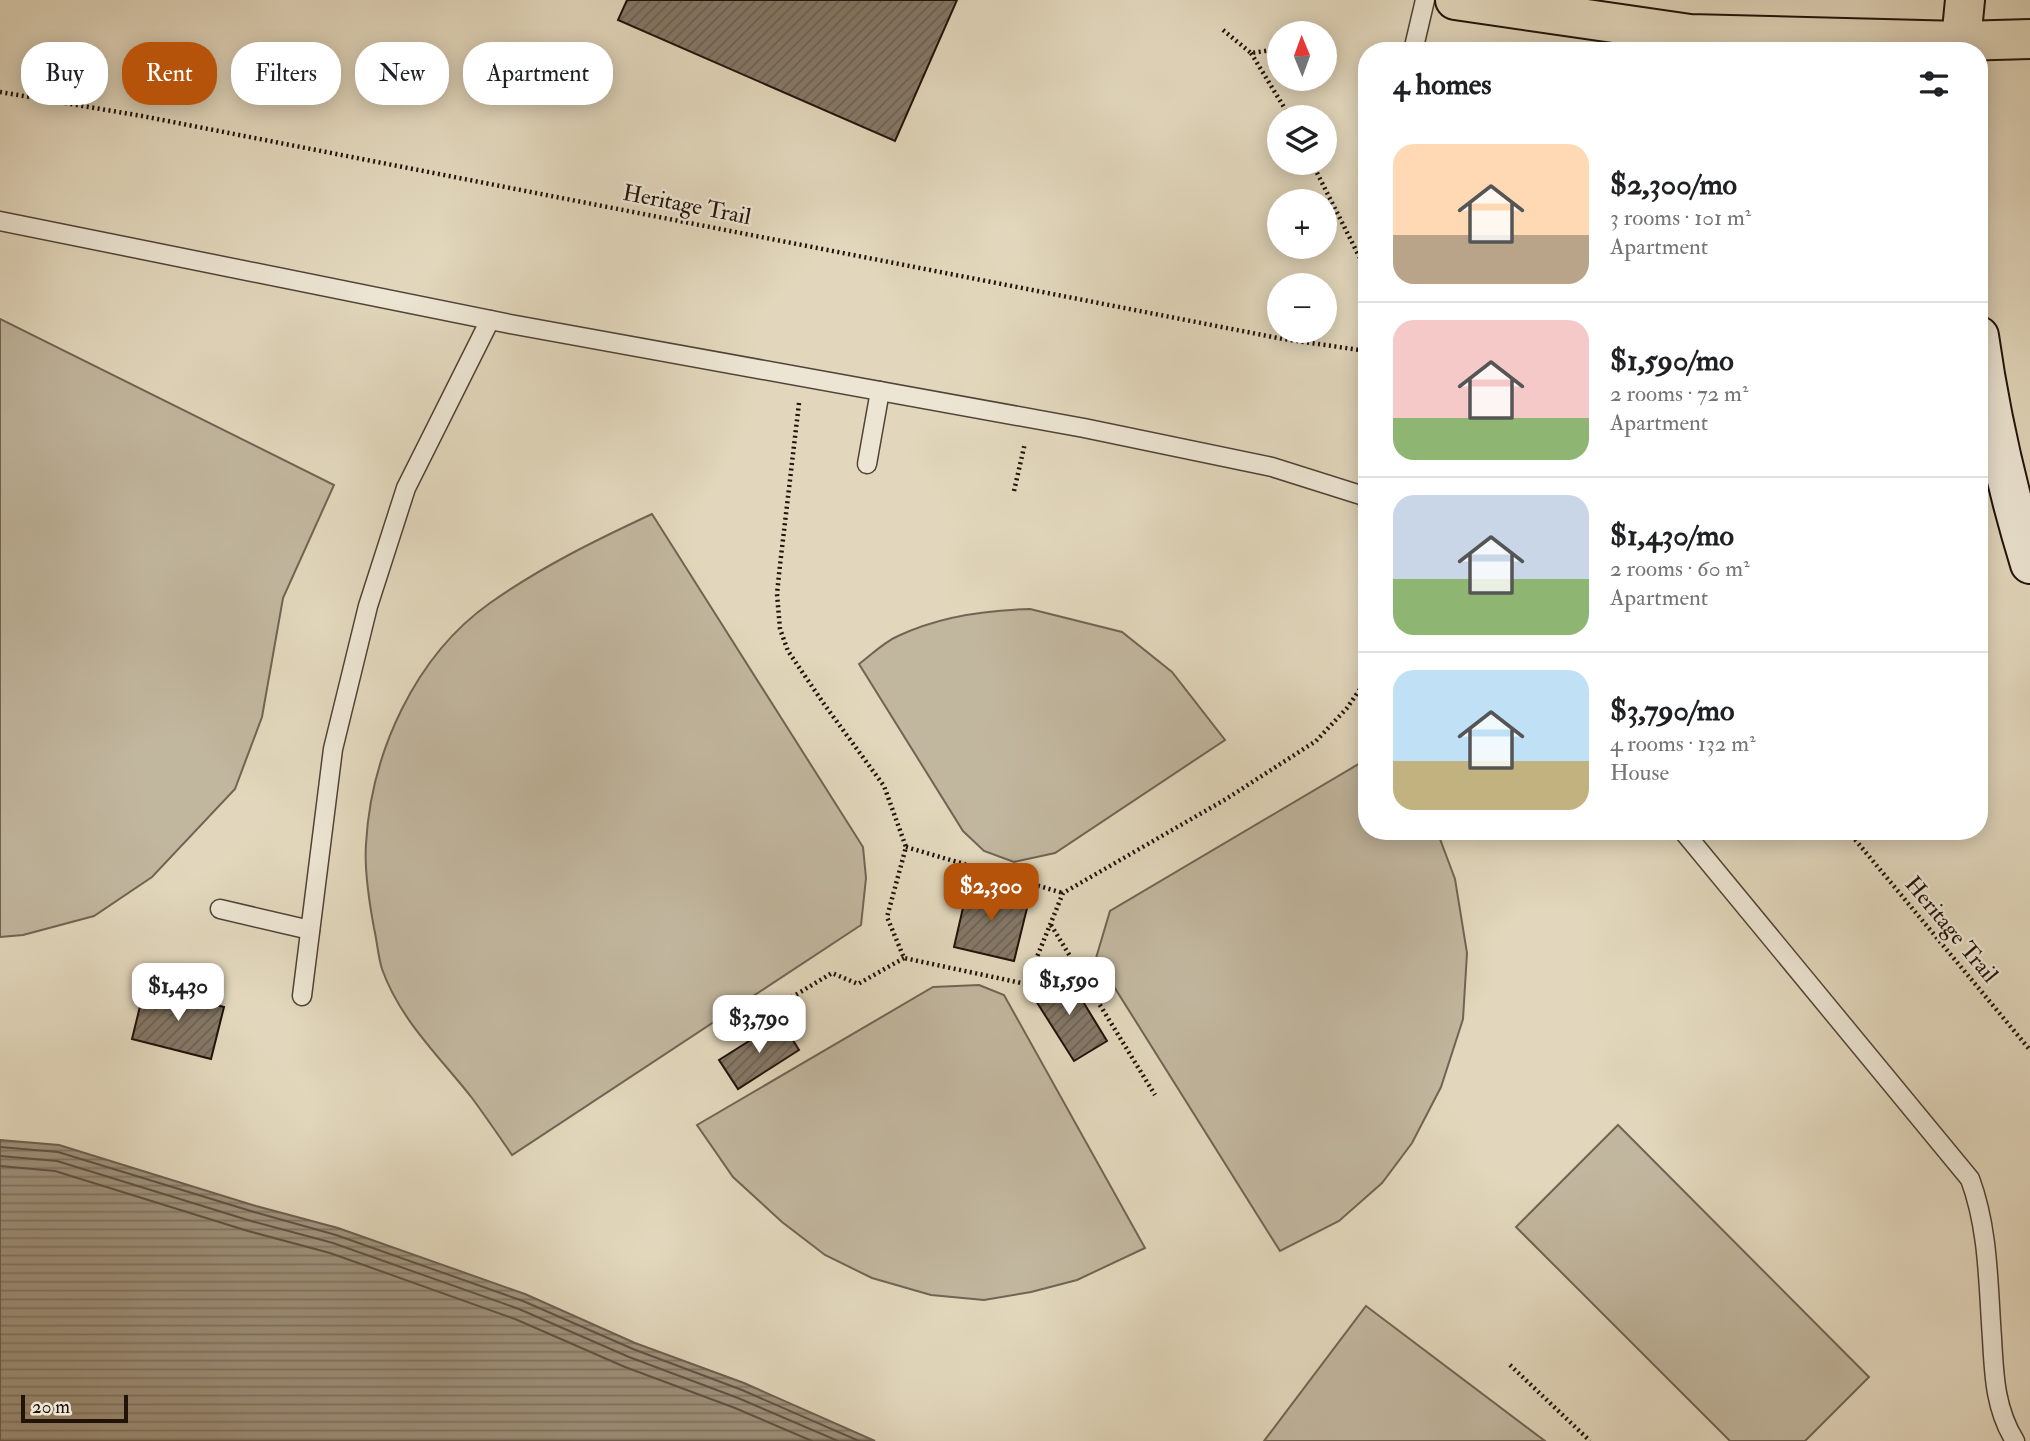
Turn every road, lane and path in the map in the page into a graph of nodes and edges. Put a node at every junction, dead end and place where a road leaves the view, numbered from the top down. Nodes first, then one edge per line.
1 (1425, 0) edge
2 (1965, 0) edge
3 (1467, 1) edge
4 (1223, 30) dead end
5 (2030, 39) edge
6 (1415, 42) edge
7 (1871, 42) edge
8 (1961, 42) edge
9 (1988, 43) edge
10 (1267, 51) edge
11 (1251, 53) junction
12 (0, 92) edge
13 (1283, 105) edge
14 (1318, 175) edge
15 (0, 220) edge
16 (1358, 254) edge
17 (490, 320) junction
18 (1358, 350) edge
19 (803, 377) junction
20 (880, 391) junction
21 (1988, 394) edge
22 (1030, 418) junction
23 (867, 464) dead end
24 (1014, 491) dead end
25 (1358, 494) edge
26 (2030, 564) edge
27 (1358, 692) edge
28 (1690, 840) edge
29 (1855, 840) edge
30 (906, 847) junction
31 (1063, 894) junction
32 (220, 909) dead end
33 (1050, 925) junction
34 (310, 930) junction
35 (904, 958) junction
36 (302, 996) dead end
37 (748, 1023) dead end
38 (2030, 1050) edge
39 (1155, 1095) dead end
40 (1510, 1365) dead end
41 (1590, 1441) edge
42 (2015, 1441) edge

1 - 6 lane
2 - 8 main road
3 - 7 main road
4 - 11 path
5 - 9 main road
10 - 11 path
11 - 13 path
12 - 18 path, Heritage Trail
14 - 16 path
15 - 17 lane
17 - 19 lane
17 - 34 lane
19 - 20 lane
19 - 30 path
20 - 22 lane
20 - 23 lane
21 - 26 main road
22 - 24 path
22 - 25 lane
27 - 31 path
28 - 42 lane
29 - 38 path, Heritage Trail
30 - 31 path
30 - 35 path
31 - 33 path
32 - 34 lane
33 - 35 path
33 - 39 path
34 - 36 lane
35 - 37 path
40 - 41 path

